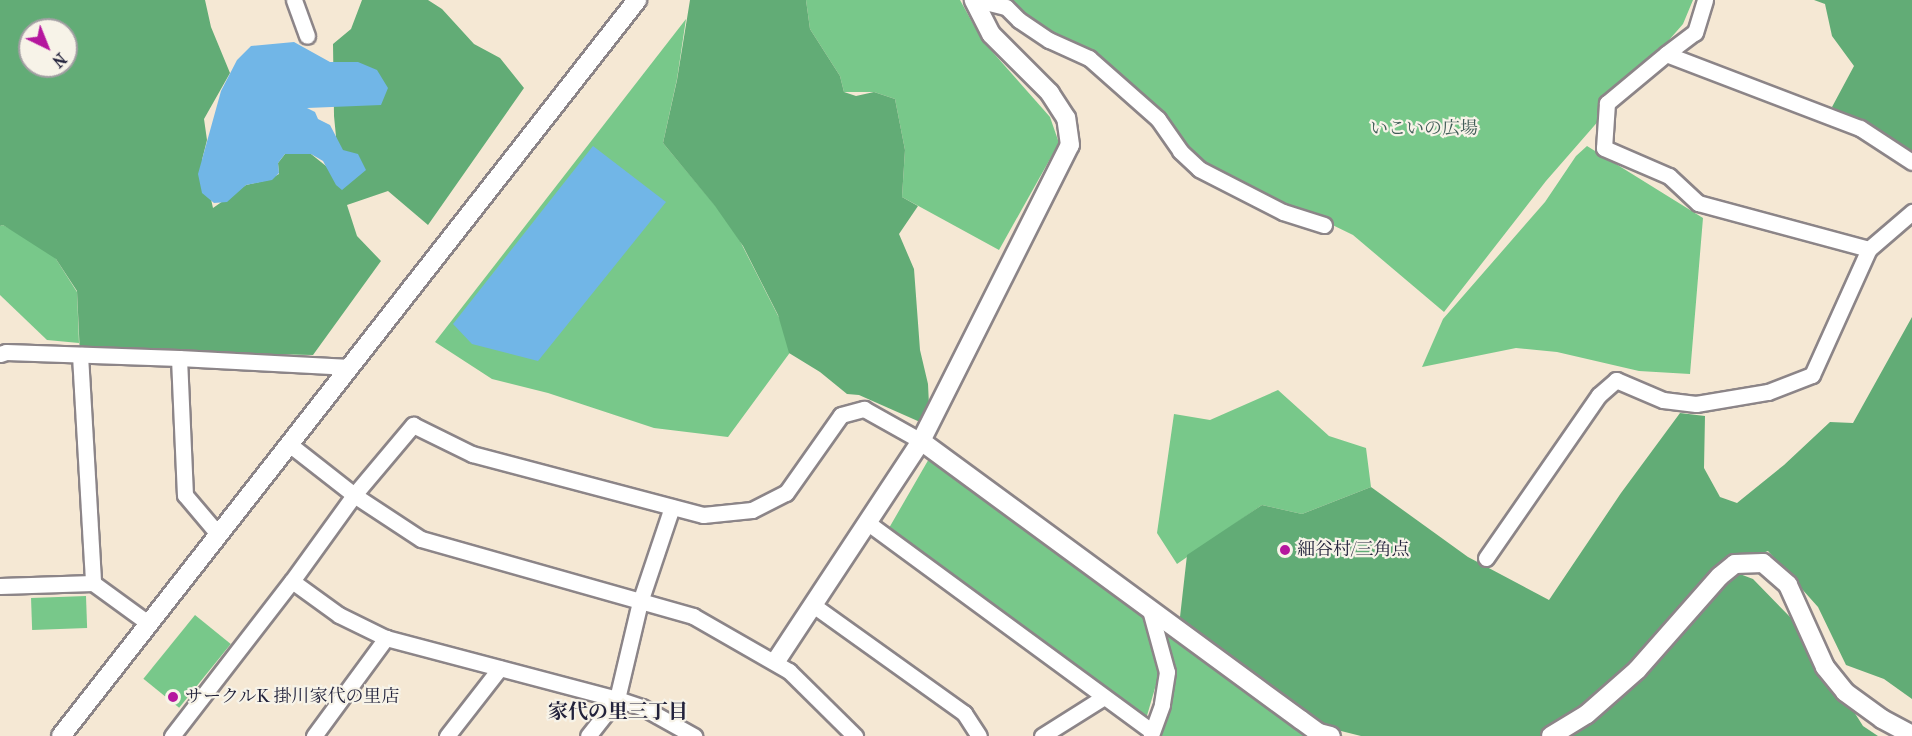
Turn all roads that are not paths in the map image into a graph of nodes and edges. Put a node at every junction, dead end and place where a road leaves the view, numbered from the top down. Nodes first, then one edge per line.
1 (294, 0) edge
2 (637, 0) edge
3 (975, 0) edge
4 (1705, 0) edge
5 (307, 36) dead end
6 (1666, 54) junction
7 (1912, 162) edge
8 (1912, 212) edge
9 (1324, 225) dead end
10 (1869, 249) junction
11 (0, 354) edge
12 (80, 355) junction
13 (179, 358) junction
14 (350, 367) junction
15 (921, 441) junction
16 (289, 444) junction
17 (354, 495) junction
18 (672, 507) junction
19 (868, 523) junction
20 (218, 534) junction
21 (1486, 558) dead end
22 (292, 581) junction
23 (93, 583) junction
24 (0, 586) edge
25 (640, 602) junction
26 (813, 604) junction
27 (1150, 610) junction
28 (148, 624) junction
29 (386, 638) junction
30 (776, 661) junction
31 (500, 668) junction
32 (1104, 697) junction
33 (617, 699) junction
34 (1151, 733) edge
35 (1912, 735) edge
36 (61, 736) edge
37 (172, 736) edge
38 (314, 736) edge
39 (447, 736) edge
40 (588, 736) edge
41 (694, 736) edge
42 (855, 736) edge
43 (979, 736) edge
44 (1042, 736) edge
45 (1331, 736) edge
46 (1551, 736) edge

1 - 5 street
2 - 14 street
3 - 9 street
3 - 15 street
4 - 6 street
6 - 7 street
6 - 10 street
8 - 10 street
10 - 21 street
11 - 12 street
12 - 13 street
12 - 23 street
13 - 14 street
13 - 20 street
14 - 16 street
15 - 18 street
15 - 19 street
15 - 27 street
16 - 17 street
16 - 20 street
17 - 18 street
17 - 22 street
17 - 25 street
18 - 25 street
19 - 26 street
19 - 32 street
20 - 28 street
22 - 29 street
22 - 37 street
23 - 24 street
23 - 28 street
25 - 30 street
25 - 33 street
26 - 30 street
26 - 43 street
27 - 34 street
27 - 45 street
28 - 36 street
29 - 31 street
29 - 38 street
30 - 42 street
31 - 33 street
31 - 39 street
32 - 34 street
32 - 44 street
33 - 40 street
33 - 41 street
35 - 46 street

